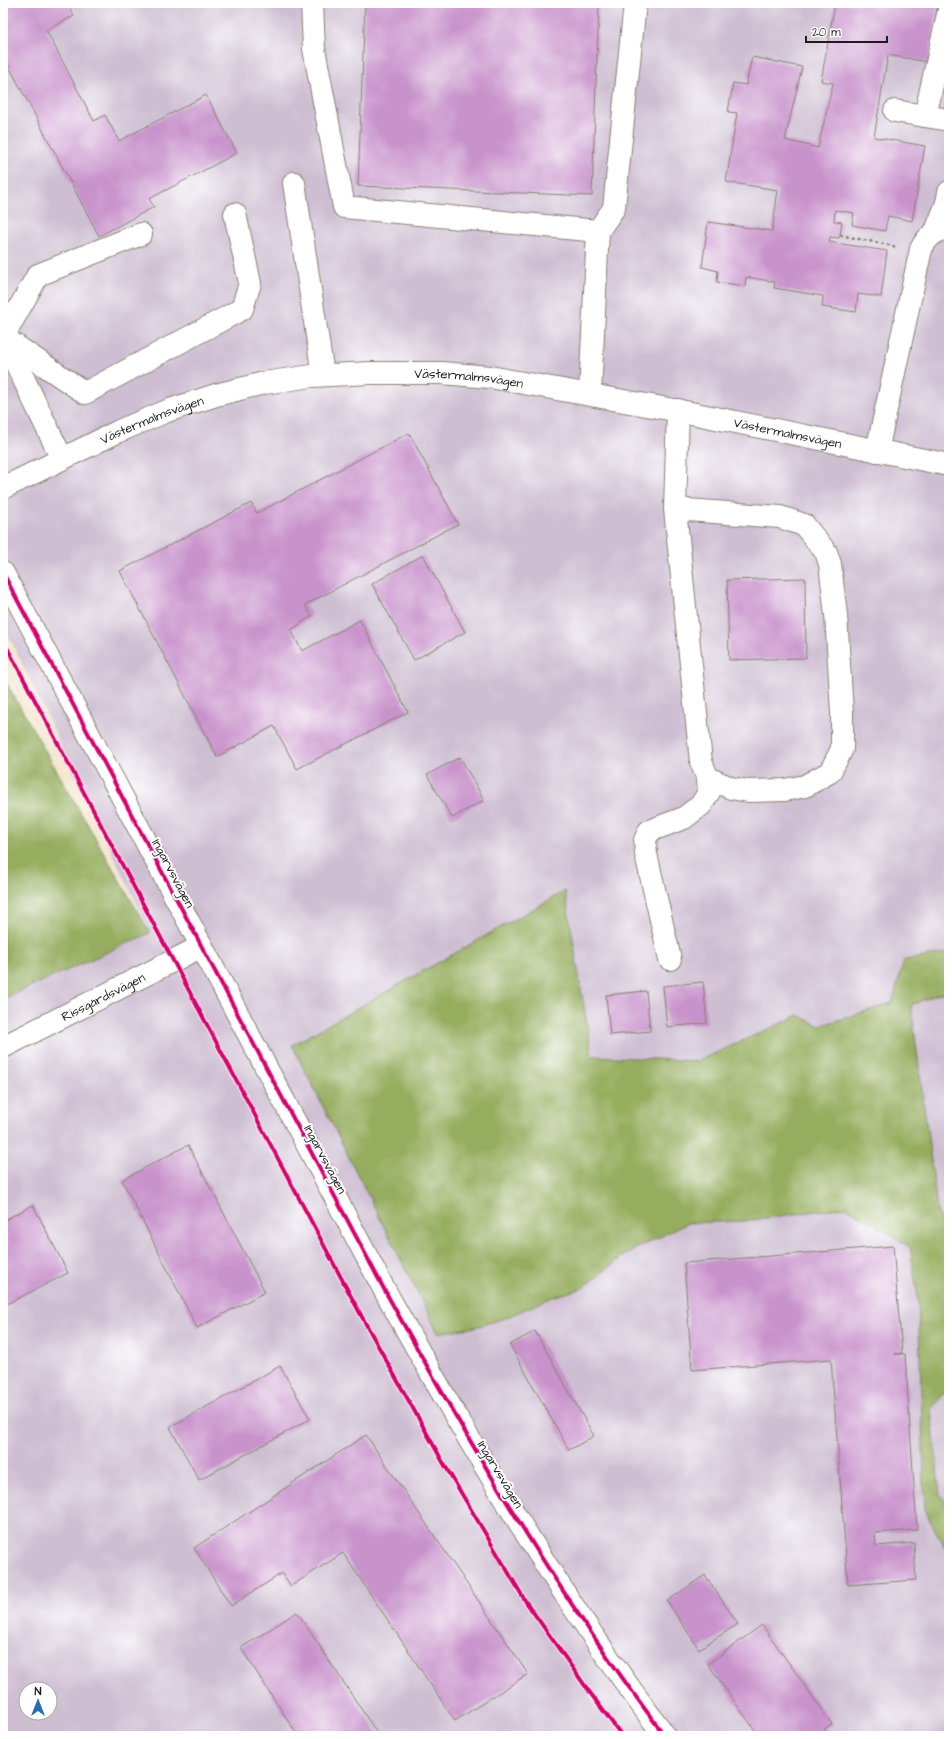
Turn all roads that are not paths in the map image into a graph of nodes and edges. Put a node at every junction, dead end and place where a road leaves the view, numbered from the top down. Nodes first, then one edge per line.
1 (312, 3) edge
2 (635, 3) edge
3 (949, 10) edge
4 (895, 111) dead end
5 (925, 116) junction
6 (949, 120) edge
7 (294, 183) dead end
8 (949, 192) edge
9 (235, 214) dead end
10 (943, 229) edge
11 (598, 231) junction
12 (141, 234) dead end
13 (3, 337) edge
14 (323, 375) junction
15 (590, 394) junction
16 (678, 410) junction
17 (878, 451) junction
18 (62, 459) junction
19 (949, 465) edge
20 (3, 488) edge
21 (675, 509) junction
22 (3, 572) edge
23 (708, 778) junction
24 (202, 946) junction
25 (670, 959) dead end
26 (3, 1047) edge
27 (663, 1736) edge

1 - 11 street
2 - 11 street
3 - 5 street
4 - 5 street
5 - 6 street
7 - 14 street
8 - 10 street
9 - 13 street
10 - 17 street
11 - 15 street
12 - 13 street
13 - 18 street
14 - 15 street, Västermalmsvägen
14 - 18 street, Västermalmsvägen
15 - 16 street, Västermalmsvägen
16 - 17 street, Västermalmsvägen
16 - 21 street
17 - 19 street, Västermalmsvägen
18 - 20 street, Västermalmsvägen
21 - 23 street
21 - 23 street
22 - 24 street, Ingarvsvägen
23 - 25 street
24 - 26 street, Rissgårdsvägen
24 - 27 street, Ingarvsvägen

